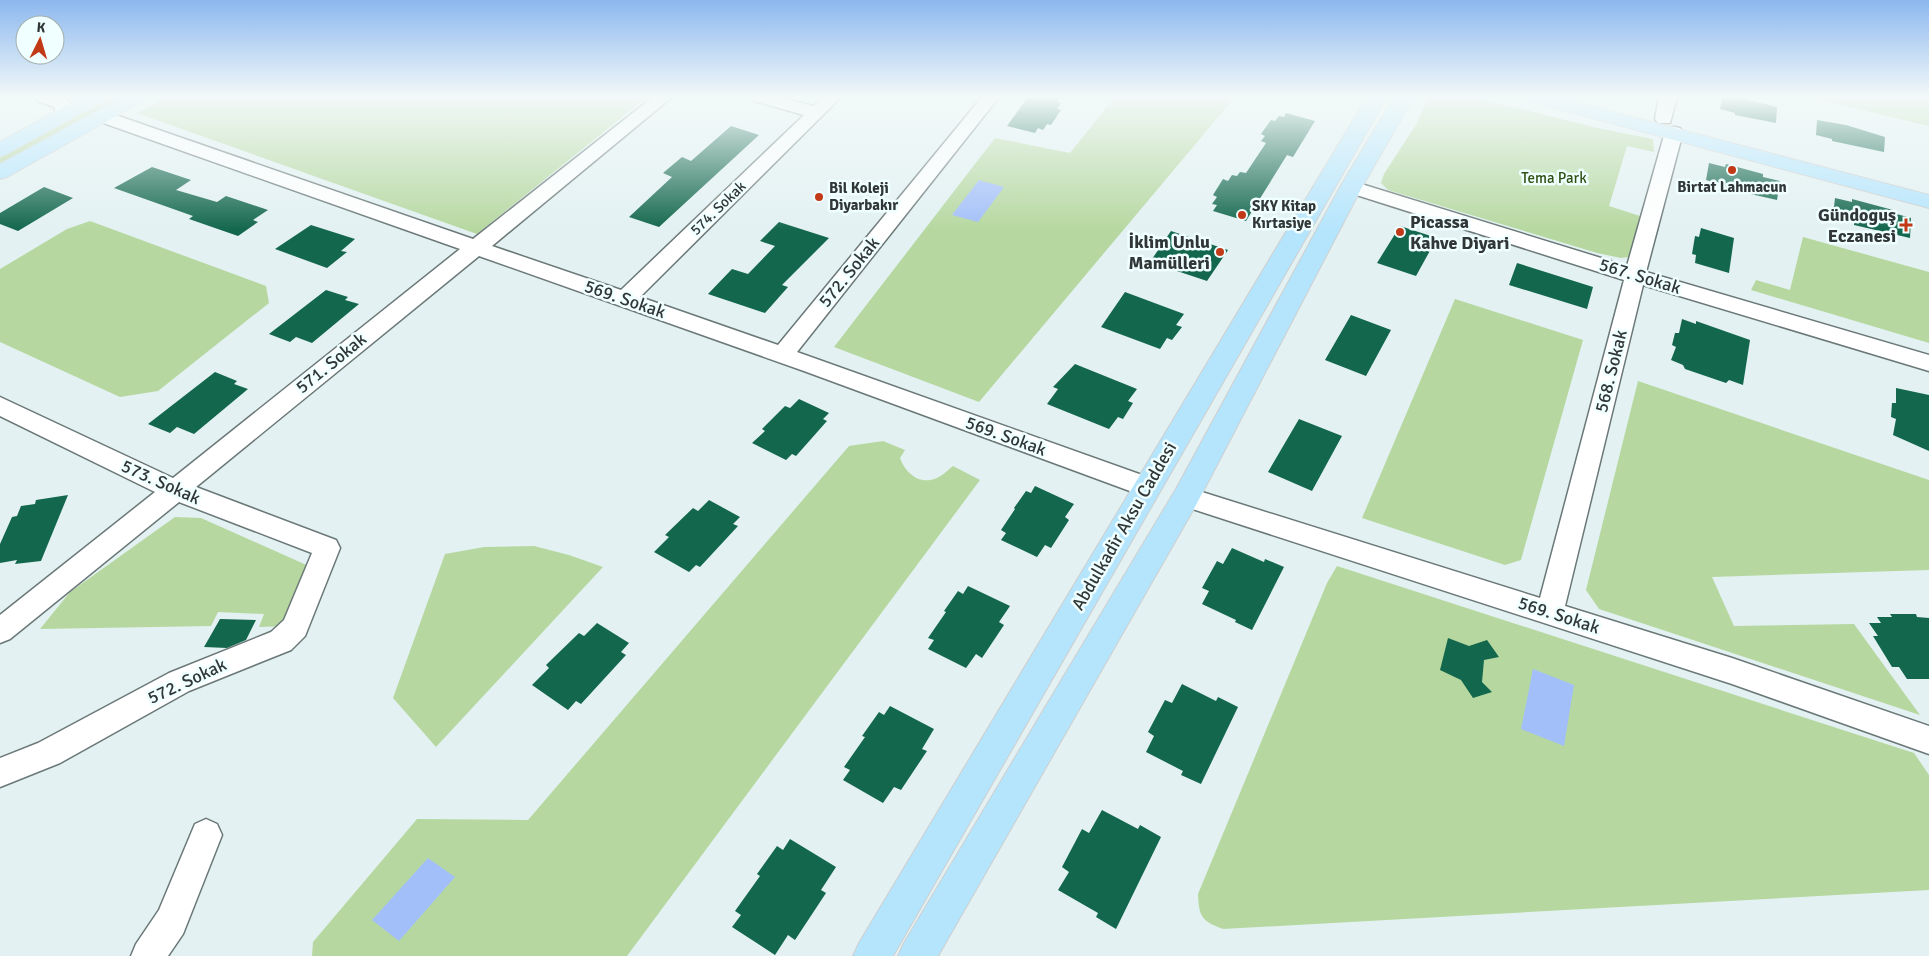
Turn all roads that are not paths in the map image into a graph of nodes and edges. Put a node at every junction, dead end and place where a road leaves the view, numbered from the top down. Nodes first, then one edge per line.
1 (15, 142) edge
2 (46, 142) edge
3 (193, 142) edge
4 (607, 142) edge
5 (787, 142) edge
6 (954, 142) edge
7 (1350, 142) edge
8 (1378, 142) edge
9 (1665, 142) edge
10 (1725, 142) edge
11 (1736, 142) edge
12 (0, 150) edge
13 (0, 173) edge
14 (1352, 187) junction
15 (1929, 189) edge
16 (1929, 202) edge
17 (476, 248) junction
18 (1635, 276) junction
19 (625, 299) junction
20 (783, 354) junction
21 (1929, 363) edge
22 (0, 406) edge
23 (1147, 487) junction
24 (173, 490) junction
25 (1186, 497) junction
26 (327, 548) joint
27 (1550, 612) junction
28 (0, 631) edge
29 (1929, 740) edge
30 (0, 773) edge
31 (206, 835) dead end
32 (148, 956) edge
33 (872, 956) edge
34 (917, 956) edge

1 - 12 main road
2 - 13 main road
3 - 17 street, 569. Sokak
4 - 17 street, 571. Sokak
5 - 19 street, 574. Sokak
6 - 20 street, 572. Sokak
7 - 23 main road, Abdulkadir Aksu Caddesi
8 - 14 main road
9 - 18 street, 568. Sokak
10 - 16 main road
11 - 15 main road
14 - 18 street, 567. Sokak
14 - 25 main road
17 - 19 street, 569. Sokak
17 - 24 street, 571. Sokak
18 - 21 street, 567. Sokak
18 - 27 street, 568. Sokak
19 - 20 street, 569. Sokak
20 - 23 street, 569. Sokak
22 - 24 street, 573. Sokak
23 - 33 main road, Abdulkadir Aksu Caddesi
24 - 26 street, 573. Sokak
24 - 28 street, 571. Sokak
25 - 27 street, 569. Sokak
25 - 34 main road
26 - 30 street, 572. Sokak
27 - 29 street, 569. Sokak
31 - 32 street

